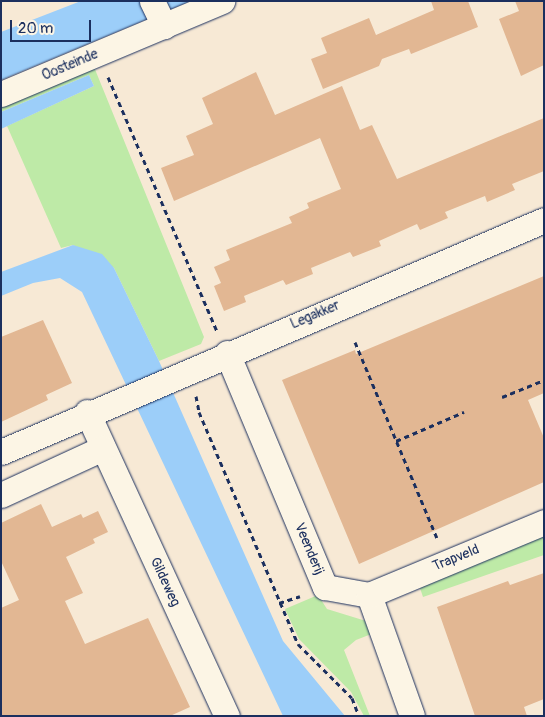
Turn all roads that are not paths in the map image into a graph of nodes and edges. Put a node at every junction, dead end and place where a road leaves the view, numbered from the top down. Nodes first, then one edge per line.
1 (222, 1) edge
2 (158, 14) edge
3 (1, 94) edge
4 (544, 220) edge
5 (226, 352) junction
6 (87, 412) junction
7 (103, 448) junction
8 (1, 452) edge
9 (1, 495) edge
10 (544, 522) edge
11 (369, 595) junction
12 (228, 716) edge
13 (412, 716) edge

1 - 2 street, Oosteinde
2 - 3 street, Oosteinde
4 - 5 street, Legakker
5 - 6 street, Legakker
5 - 11 street, Veenderij
6 - 7 street, Gildeweg
6 - 8 street
7 - 9 street
7 - 12 street, Gildeweg
10 - 11 street, Trapveld
11 - 13 street

